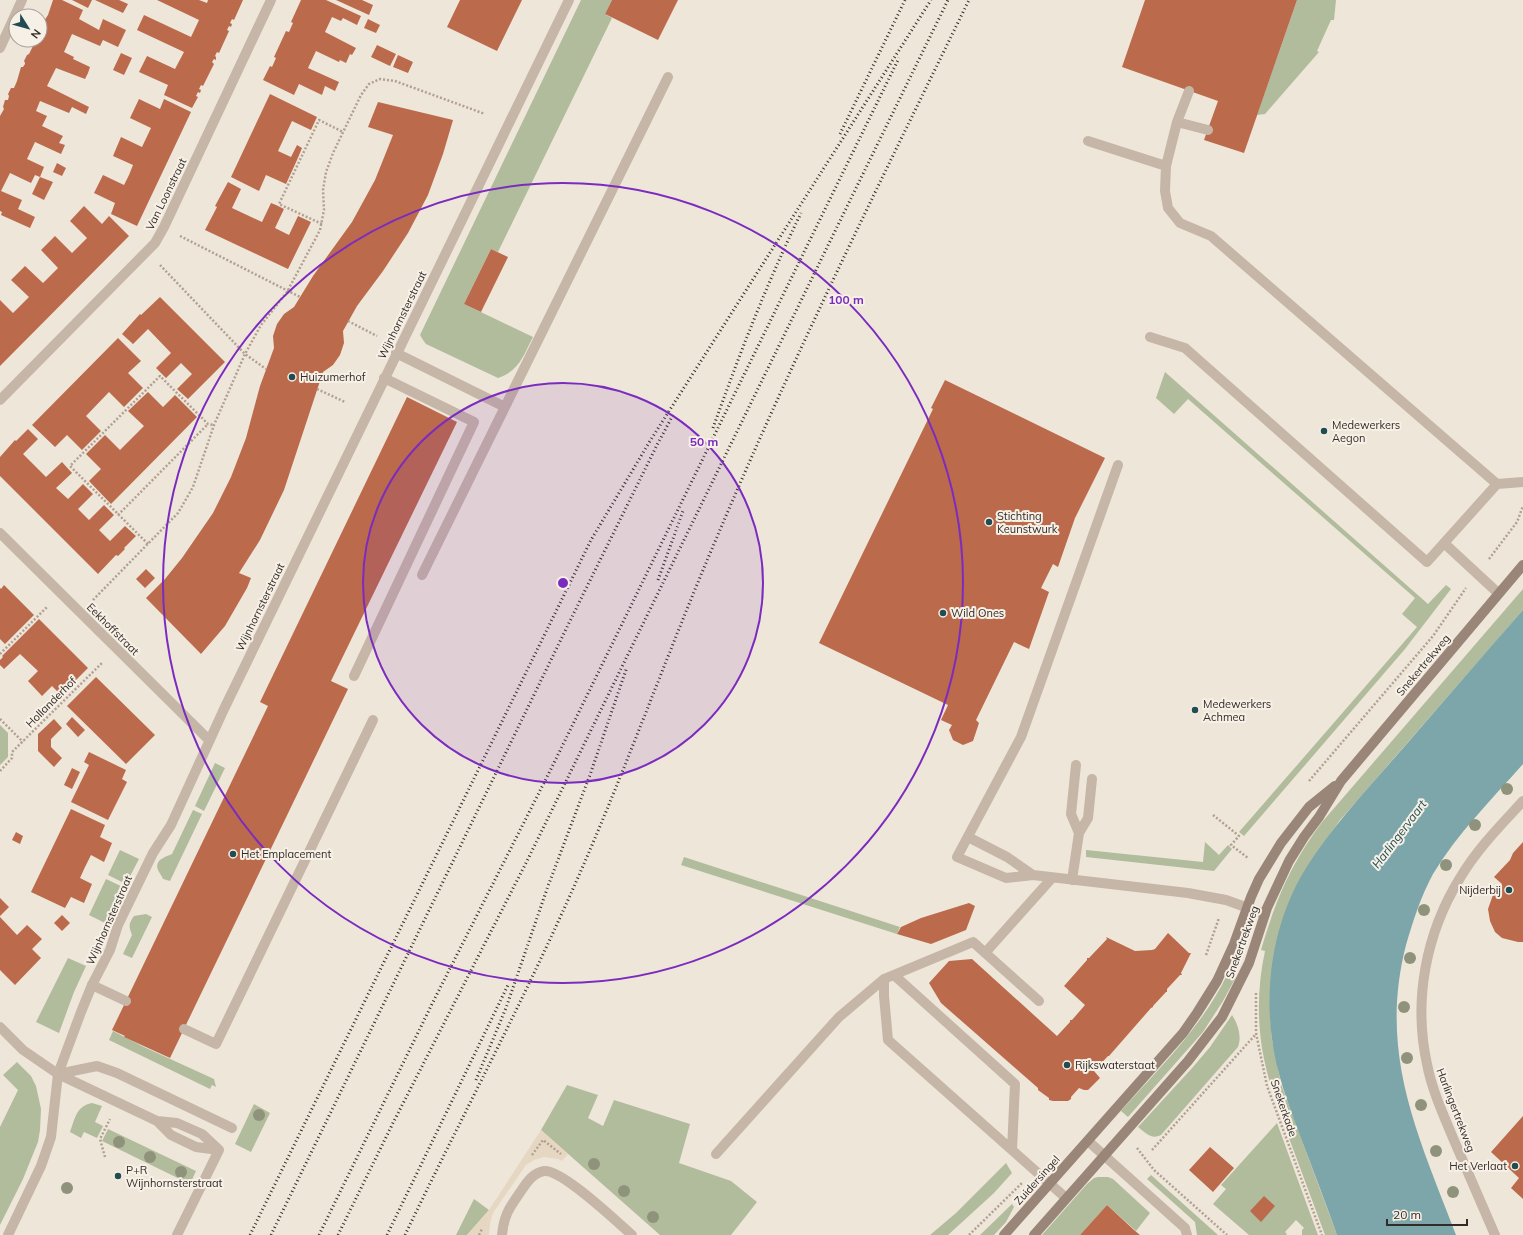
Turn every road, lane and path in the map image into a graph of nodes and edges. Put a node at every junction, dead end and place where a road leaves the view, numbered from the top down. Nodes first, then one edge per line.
1 (22, 0) edge
2 (271, 0) edge
3 (569, 0) edge
4 (0, 48) edge
5 (668, 77) dead end
6 (1189, 91) dead end
7 (485, 114) dead end
8 (1177, 122) junction
9 (1208, 130) dead end
10 (343, 132) junction
11 (1088, 141) dead end
12 (1166, 166) junction
13 (322, 224) junction
14 (164, 227) junction
15 (147, 252) junction
16 (287, 292) junction
17 (300, 297) dead end
18 (348, 322) dead end
19 (377, 336) dead end
20 (1150, 337) dead end
21 (396, 353) junction
22 (245, 354) junction
23 (266, 369) dead end
24 (384, 378) junction
25 (317, 389) dead end
26 (0, 400) edge
27 (345, 402) dead end
28 (506, 407) junction
29 (208, 424) junction
30 (214, 425) junction
31 (1118, 464) dead end
32 (1523, 482) edge
33 (1497, 484) junction
34 (1523, 506) edge
35 (118, 515) junction
36 (0, 533) edge
37 (1444, 542) junction
38 (148, 544) junction
39 (1523, 564) edge
40 (1477, 573) junction
41 (422, 574) dead end
42 (1498, 593) junction
43 (80, 613) junction
44 (36, 619) dead end
45 (0, 654) edge
46 (91, 674) dead end
47 (354, 676) dead end
48 (0, 720) edge
49 (373, 720) dead end
50 (209, 740) junction
51 (22, 742) junction
52 (1076, 765) dead end
53 (0, 771) edge
54 (1092, 779) dead end
55 (1341, 781) junction
56 (1307, 783) dead end
57 (1523, 801) edge
58 (1214, 815) dead end
59 (1079, 833) junction
60 (968, 837) junction
61 (1252, 853) dead end
62 (1248, 858) junction
63 (1245, 864) dead end
64 (1034, 875) junction
65 (1052, 878) junction
66 (1072, 880) junction
67 (1226, 900) junction
68 (1247, 908) junction
69 (1265, 914) junction
70 (985, 953) junction
71 (1205, 958) dead end
72 (894, 975) junction
73 (884, 979) junction
74 (92, 985) junction
75 (1256, 989) dead end
76 (126, 1001) dead end
77 (1039, 1001) dead end
78 (0, 1027) edge
79 (184, 1029) dead end
80 (1256, 1033) junction
81 (58, 1074) junction
82 (118, 1102) junction
83 (157, 1121) junction
84 (232, 1128) dead end
85 (1088, 1141) junction
86 (1133, 1142) dead end
87 (219, 1150) junction
88 (1012, 1150) junction
89 (1152, 1150) dead end
90 (716, 1154) dead end
91 (1103, 1156) junction
92 (105, 1157) dead end
93 (1049, 1183) junction
94 (1066, 1198) junction
95 (8, 1235) edge
96 (177, 1235) edge
97 (502, 1235) edge
98 (632, 1235) edge
99 (1004, 1235) edge
100 (1034, 1235) edge
101 (1187, 1235) edge
102 (1227, 1235) edge
103 (1322, 1235) edge
104 (1495, 1235) edge

1 - 4 street
2 - 14 street, Van Loonstraat
3 - 21 street, Wijnhornsterstraat
5 - 28 street
6 - 8 street
7 - 10 path
8 - 9 street
8 - 12 street
10 - 13 path
10 - 13 path
11 - 12 street
12 - 33 street
13 - 16 path
14 - 15 street, Van Loonstraat
14 - 16 path
15 - 22 path
15 - 26 street, Van Loonstraat
16 - 17 path
16 - 22 path
18 - 19 path
20 - 37 street
21 - 24 street, Wijnhornsterstraat
21 - 28 street
22 - 23 path
22 - 30 path
24 - 47 street
24 - 50 street, Wijnhornsterstraat
25 - 27 path
28 - 41 street
29 - 30 path
29 - 35 path
29 - 35 path
30 - 38 path
31 - 60 street
32 - 33 street
33 - 37 street
34 - 40 path
35 - 38 path
36 - 43 street, Eekhoffstraat
37 - 40 street
38 - 43 path
39 - 42 main road, Snekertrekweg
40 - 42 street
40 - 56 path
42 - 55 main road, Snekertrekweg
43 - 50 street, Eekhoffstraat
44 - 45 path
46 - 51 path, Hollanderhof
48 - 51 path, Hollanderhof
49 - 79 street
50 - 74 street, Wijnhornsterstraat
51 - 53 path, Hollanderhof
52 - 59 street
54 - 59 street
55 - 68 main road, Snekertrekweg
55 - 69 main road, Snekertrekweg
57 - 104 street, Harlingertrekweg
58 - 62 path
59 - 66 street
60 - 64 street
60 - 64 street
61 - 62 path
62 - 63 path
64 - 65 street
65 - 66 street
65 - 70 street
66 - 67 street
67 - 68 street
67 - 71 path
68 - 69 street
68 - 85 main road, Snekertrekweg
69 - 91 main road, Snekertrekweg
70 - 72 street
70 - 77 street
72 - 73 street
72 - 88 street
73 - 88 street
73 - 90 street
74 - 76 street
74 - 81 street, Wijnhornsterstraat
75 - 80 path, Snekerkade
78 - 81 street
80 - 89 path
80 - 103 path, Snekerkade
81 - 82 street
81 - 84 street
81 - 95 street, Wijnhornsterstraat
82 - 83 street
82 - 92 path
83 - 87 street
83 - 87 street
85 - 91 street
85 - 93 main road, Zuidersingel
86 - 102 path
87 - 96 street
88 - 93 street
91 - 94 main road
91 - 101 street
93 - 94 street
93 - 99 main road, Zuidersingel
94 - 100 main road
97 - 98 street

